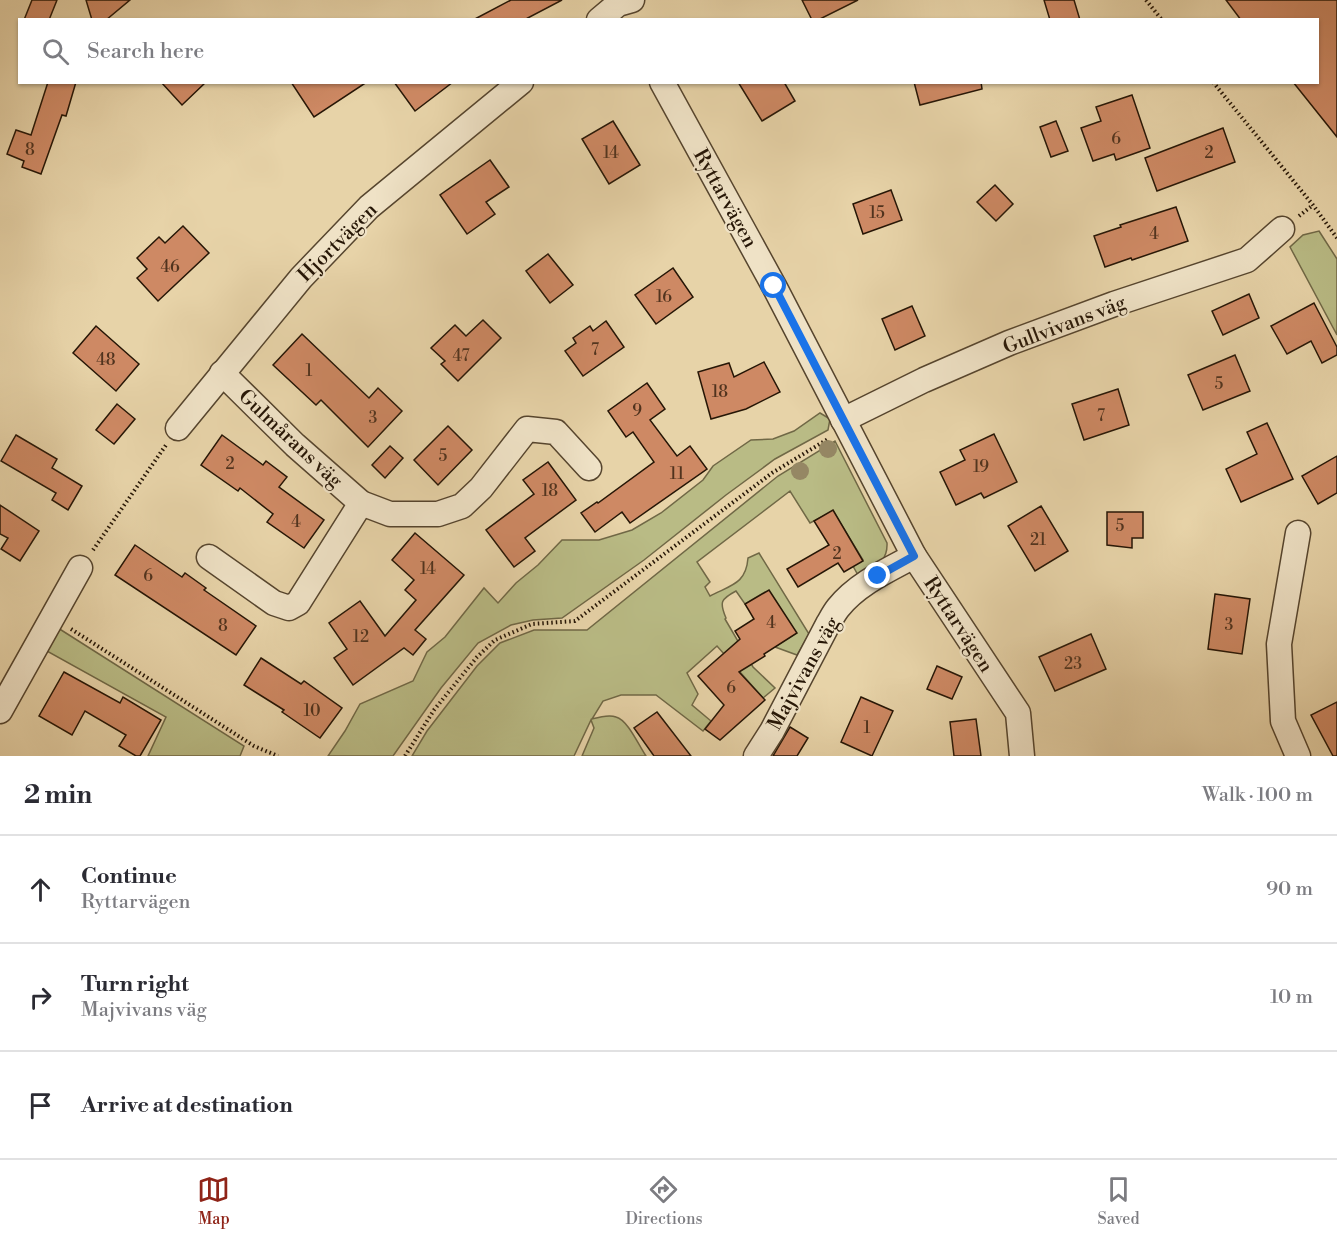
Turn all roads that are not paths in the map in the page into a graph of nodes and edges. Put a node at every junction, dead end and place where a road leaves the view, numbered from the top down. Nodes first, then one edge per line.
1 (624, 6) edge
2 (603, 18) edge
3 (519, 84) edge
4 (663, 84) edge
5 (1282, 229) dead end
6 (222, 373) junction
7 (845, 424) junction
8 (178, 428) road end
9 (589, 468) dead end
10 (361, 503) junction
11 (1298, 533) dead end
12 (914, 556) junction
13 (209, 557) dead end
14 (80, 568) road end
15 (0, 709) edge
16 (756, 756) edge
17 (1022, 756) edge
18 (1298, 756) edge

1 - 2 street
3 - 6 street, Hjortvägen
4 - 7 street, Ryttarvägen
5 - 7 street, Gullvivans väg
6 - 8 street, Hjortvägen
6 - 10 street, Gulmårans väg
7 - 12 street, Ryttarvägen
9 - 10 street, Gulmårans väg
10 - 13 street, Gulmårans väg
11 - 18 street
12 - 16 street, Majvivans väg
12 - 17 street, Ryttarvägen
14 - 15 street

